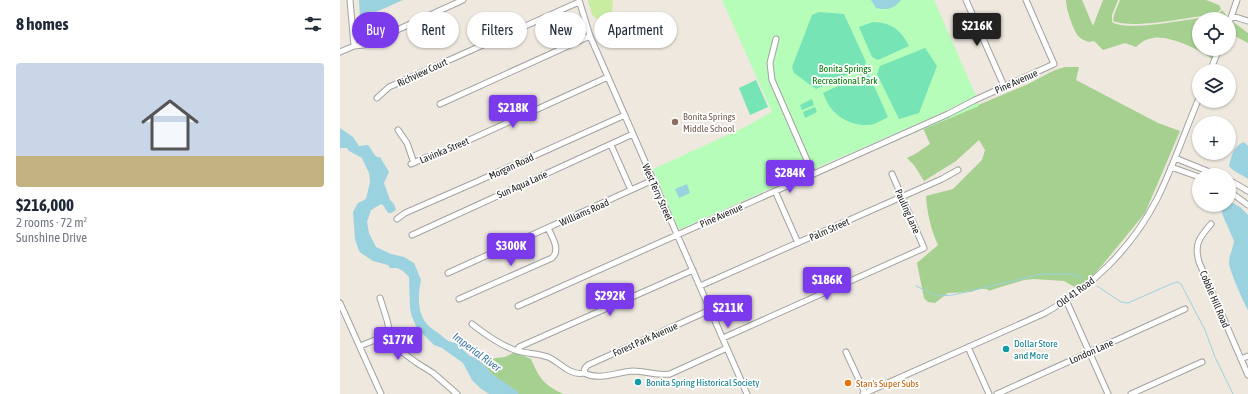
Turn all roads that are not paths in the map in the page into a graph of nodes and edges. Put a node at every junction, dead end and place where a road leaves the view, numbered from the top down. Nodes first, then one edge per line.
1 (350, 0) edge
2 (462, 0) edge
3 (966, 0) edge
4 (1026, 0) edge
5 (1237, 0) edge
6 (579, 1) edge
7 (1233, 12) edge
8 (1236, 17) edge
9 (1248, 21) edge
10 (352, 23) edge
11 (399, 29) edge
12 (590, 36) junction
13 (776, 39) dead end
14 (352, 47) edge
15 (340, 52) edge
16 (608, 77) junction
17 (1004, 86) junction
18 (377, 98) dead end
19 (440, 104) dead end
20 (1195, 108) edge
21 (624, 115) junction
22 (398, 130) dead end
23 (633, 134) junction
24 (611, 145) junction
25 (1175, 158) junction
26 (1171, 166) junction
27 (1200, 168) edge
28 (958, 170) dead end
29 (812, 174) junction
30 (892, 174) dead end
31 (1192, 174) edge
32 (653, 180) junction
33 (1236, 184) edge
34 (1241, 186) junction
35 (1236, 189) edge
36 (632, 190) junction
37 (775, 191) junction
38 (1248, 191) edge
39 (1236, 195) edge
40 (902, 197) junction
41 (1247, 202) edge
42 (397, 218) dead end
43 (1211, 224) dead end
44 (548, 228) junction
45 (412, 235) dead end
46 (677, 235) junction
47 (798, 242) junction
48 (693, 270) junction
49 (448, 273) dead end
50 (700, 286) junction
51 (380, 298) dead end
52 (459, 299) dead end
53 (1066, 300) junction
54 (340, 303) edge
55 (518, 306) dead end
56 (1185, 309) dead end
57 (710, 310) junction
58 (342, 313) edge
59 (472, 324) dead end
60 (390, 334) junction
61 (723, 338) junction
62 (528, 344) junction
63 (360, 346) junction
64 (968, 347) junction
65 (728, 348) junction
66 (517, 351) junction
67 (529, 352) junction
68 (846, 352) dead end
69 (1089, 352) junction
70 (1248, 356) edge
71 (1241, 359) junction
72 (1202, 362) dead end
73 (584, 372) junction
74 (1248, 374) edge
75 (864, 393) edge
76 (381, 394) edge
77 (457, 394) edge
78 (749, 394) edge
79 (989, 394) edge
80 (997, 394) edge
81 (1108, 394) edge
82 (1131, 394) edge

1 - 10 street
2 - 11 street
3 - 17 street
4 - 17 street, Pine Avenue
5 - 7 street
6 - 12 street, West Terry Street
6 - 18 street, Richview Court
8 - 9 street
12 - 16 street, West Terry Street
12 - 19 street
13 - 29 street
14 - 15 street
16 - 21 street, West Terry Street
16 - 22 street, Lavinka Street
17 - 29 street, Pine Avenue
20 - 25 street, Old 41 Road
21 - 23 street, West Terry Street
21 - 42 street, Morgan Road
23 - 24 street, Sun Aqua Lane
23 - 32 street, West Terry Street
24 - 36 street
24 - 45 street, Sun Aqua Lane
25 - 26 street, Old 41 Road
25 - 27 street
26 - 31 street
26 - 53 street, Old 41 Road
28 - 40 street, Palm Street
29 - 37 street, Pine Avenue
30 - 40 street, Pauling Lane
32 - 36 street, Williams Road
32 - 46 street, West Terry Street
33 - 34 street
34 - 35 street
34 - 38 street
36 - 44 street, Williams Road
37 - 46 street, Pine Avenue
37 - 47 street
39 - 41 street
40 - 47 street, Palm Street
40 - 61 street, Pauling Lane
43 - 71 street, Cobble Hill Road
44 - 49 street, Williams Road
44 - 52 street
46 - 48 street, West Terry Street
46 - 55 street, Pine Avenue
47 - 50 street, Palm Street
48 - 50 street, West Terry Street
48 - 62 street
50 - 57 street, West Terry Street
51 - 60 street
53 - 64 street, Old 41 Road
53 - 69 street
54 - 58 street
56 - 69 street, London Lane
57 - 61 street, West Terry Street
57 - 73 street, Forest Park Avenue
58 - 63 street
59 - 66 street
60 - 63 street
60 - 77 street
61 - 65 street, West Terry Street
62 - 66 street
62 - 67 street
63 - 76 street
64 - 75 street, Old 41 Road
64 - 79 street
65 - 73 street
65 - 78 street, West Terry Street
66 - 67 street
67 - 73 street
68 - 75 street
69 - 80 street, London Lane
69 - 81 street
70 - 71 street
71 - 74 street, Cobble Hill Road
72 - 82 street

